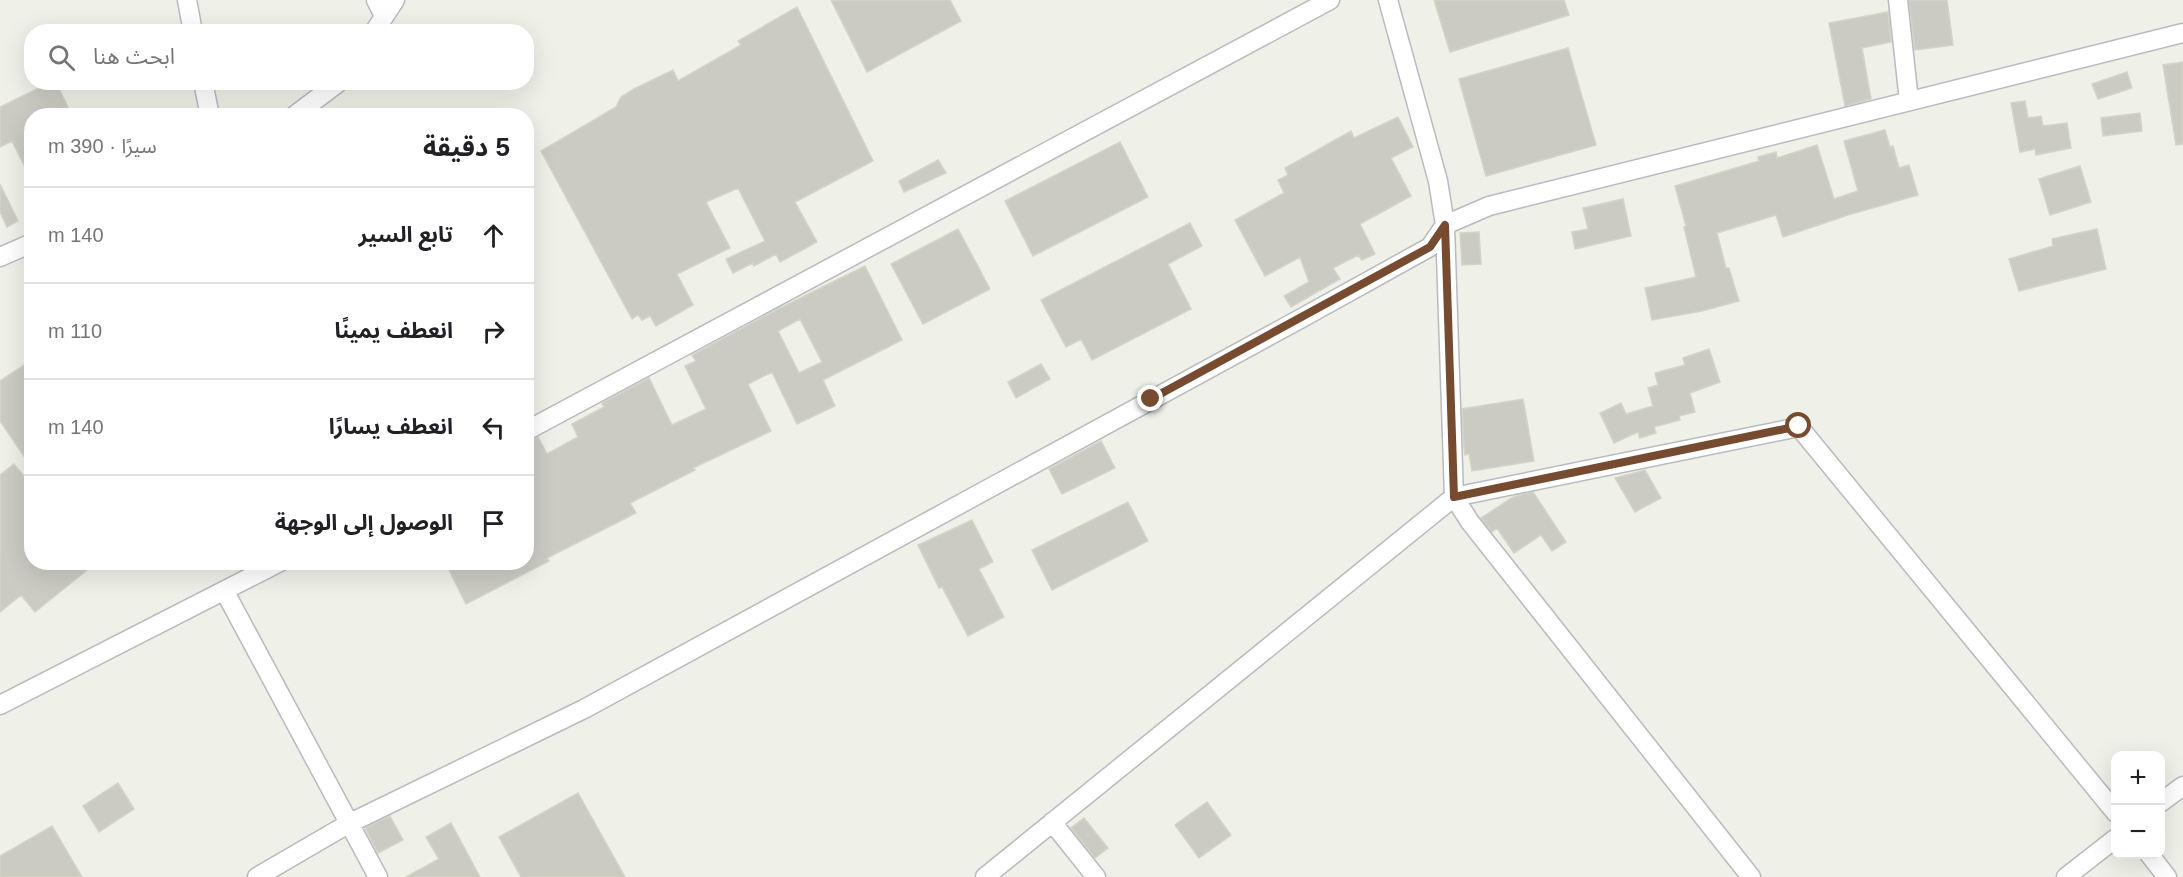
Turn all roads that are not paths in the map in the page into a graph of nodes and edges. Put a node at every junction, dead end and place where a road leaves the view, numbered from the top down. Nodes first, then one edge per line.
1 (187, 0) edge
2 (395, 0) edge
3 (1330, 0) edge
4 (1388, 0) edge
5 (1898, 0) edge
6 (380, 8) edge
7 (192, 24) edge
8 (376, 24) edge
9 (2183, 33) edge
10 (205, 90) edge
11 (328, 90) edge
12 (1909, 101) junction
13 (208, 108) edge
14 (305, 108) edge
15 (1445, 225) junction
16 (24, 246) edge
17 (0, 257) edge
18 (534, 427) edge
19 (1454, 497) junction
20 (265, 570) edge
21 (225, 592) junction
22 (0, 705) edge
23 (2183, 786) edge
24 (2165, 799) edge
25 (2111, 808) edge
26 (1052, 822) junction
27 (348, 824) junction
28 (2111, 841) edge
29 (2152, 859) edge
30 (257, 877) edge
31 (378, 877) edge
32 (985, 877) edge
33 (1096, 877) edge
34 (1751, 877) edge
35 (2066, 877) edge
36 (2167, 877) edge

1 - 7 street
2 - 6 street
3 - 18 street
4 - 15 street
5 - 12 street
6 - 8 street
9 - 12 street
10 - 13 street
11 - 14 street
12 - 15 street
15 - 19 street
15 - 27 street
16 - 17 street
19 - 25 street
19 - 26 street
19 - 34 street
20 - 21 street
21 - 22 street
21 - 27 street
23 - 24 street
26 - 32 street
26 - 33 street
27 - 30 street
27 - 31 street
28 - 35 street
29 - 36 street

